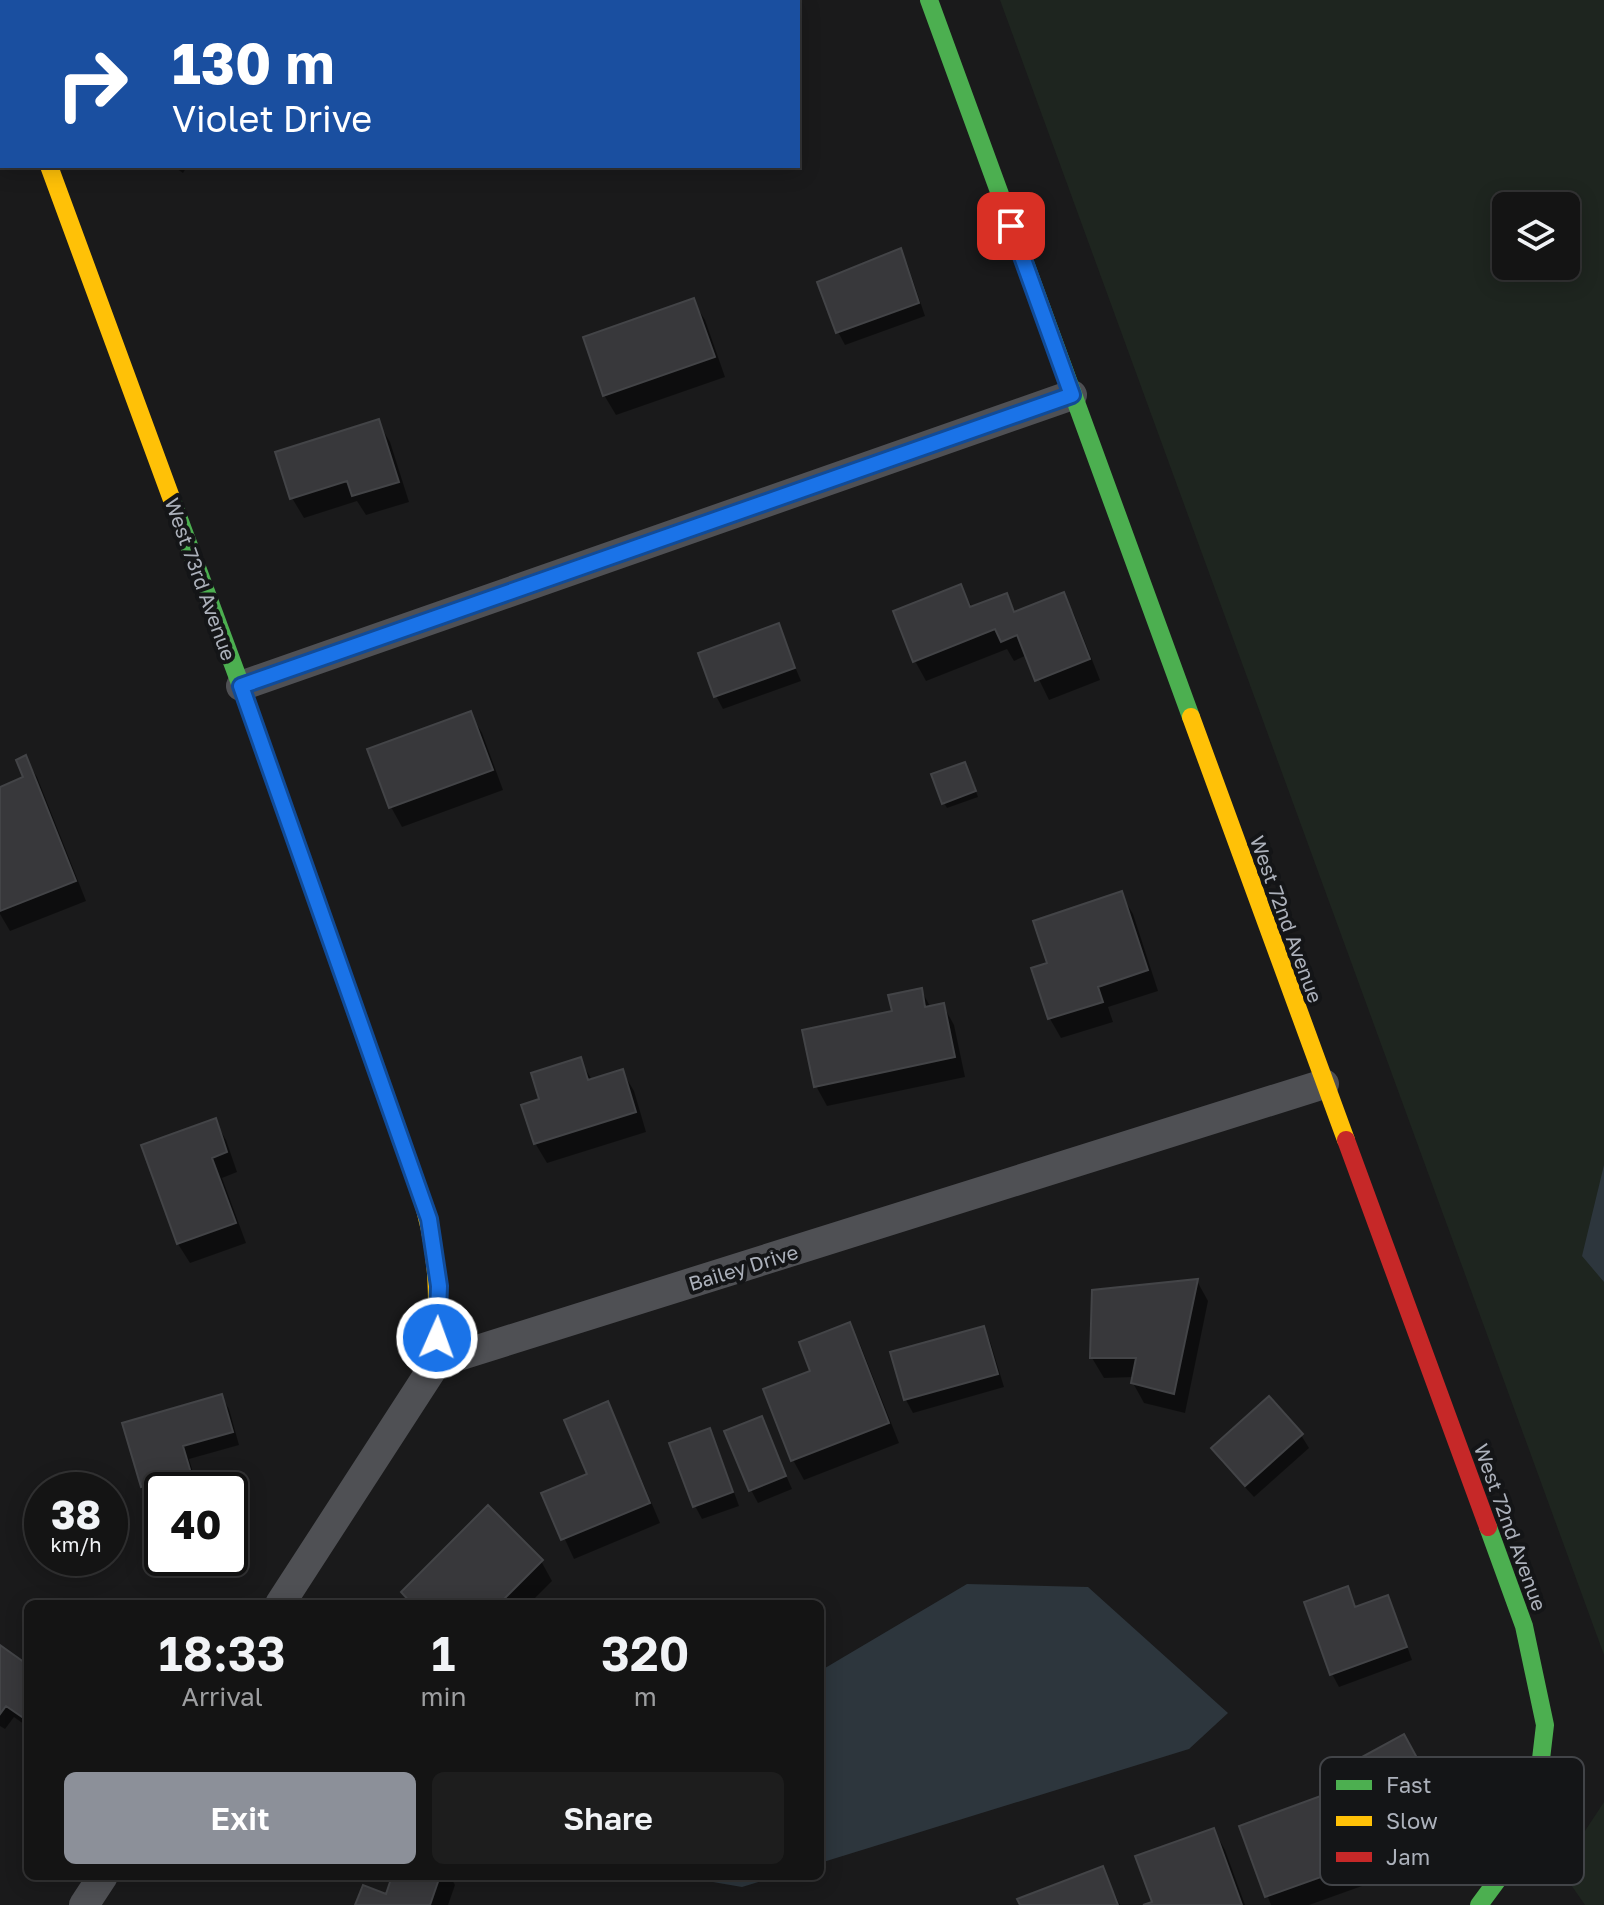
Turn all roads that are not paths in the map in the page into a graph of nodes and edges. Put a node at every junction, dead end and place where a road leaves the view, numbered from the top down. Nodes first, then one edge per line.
1 (929, 0) edge
2 (50, 168) edge
3 (1072, 395) junction
4 (241, 686) junction
5 (1324, 1084) junction
6 (436, 1363) junction
7 (283, 1600) edge
8 (1541, 1757) edge
9 (100, 1880) edge
10 (1494, 1885) edge
11 (84, 1905) edge
12 (1479, 1905) edge

1 - 3 street, West 72nd Avenue
2 - 4 street, West 73rd Avenue
3 - 4 street
3 - 5 street, West 72nd Avenue
4 - 6 street, West 73rd Avenue
5 - 6 street, Bailey Drive
5 - 8 street, West 72nd Avenue
6 - 7 street
9 - 11 street
10 - 12 street, West 72nd Avenue

